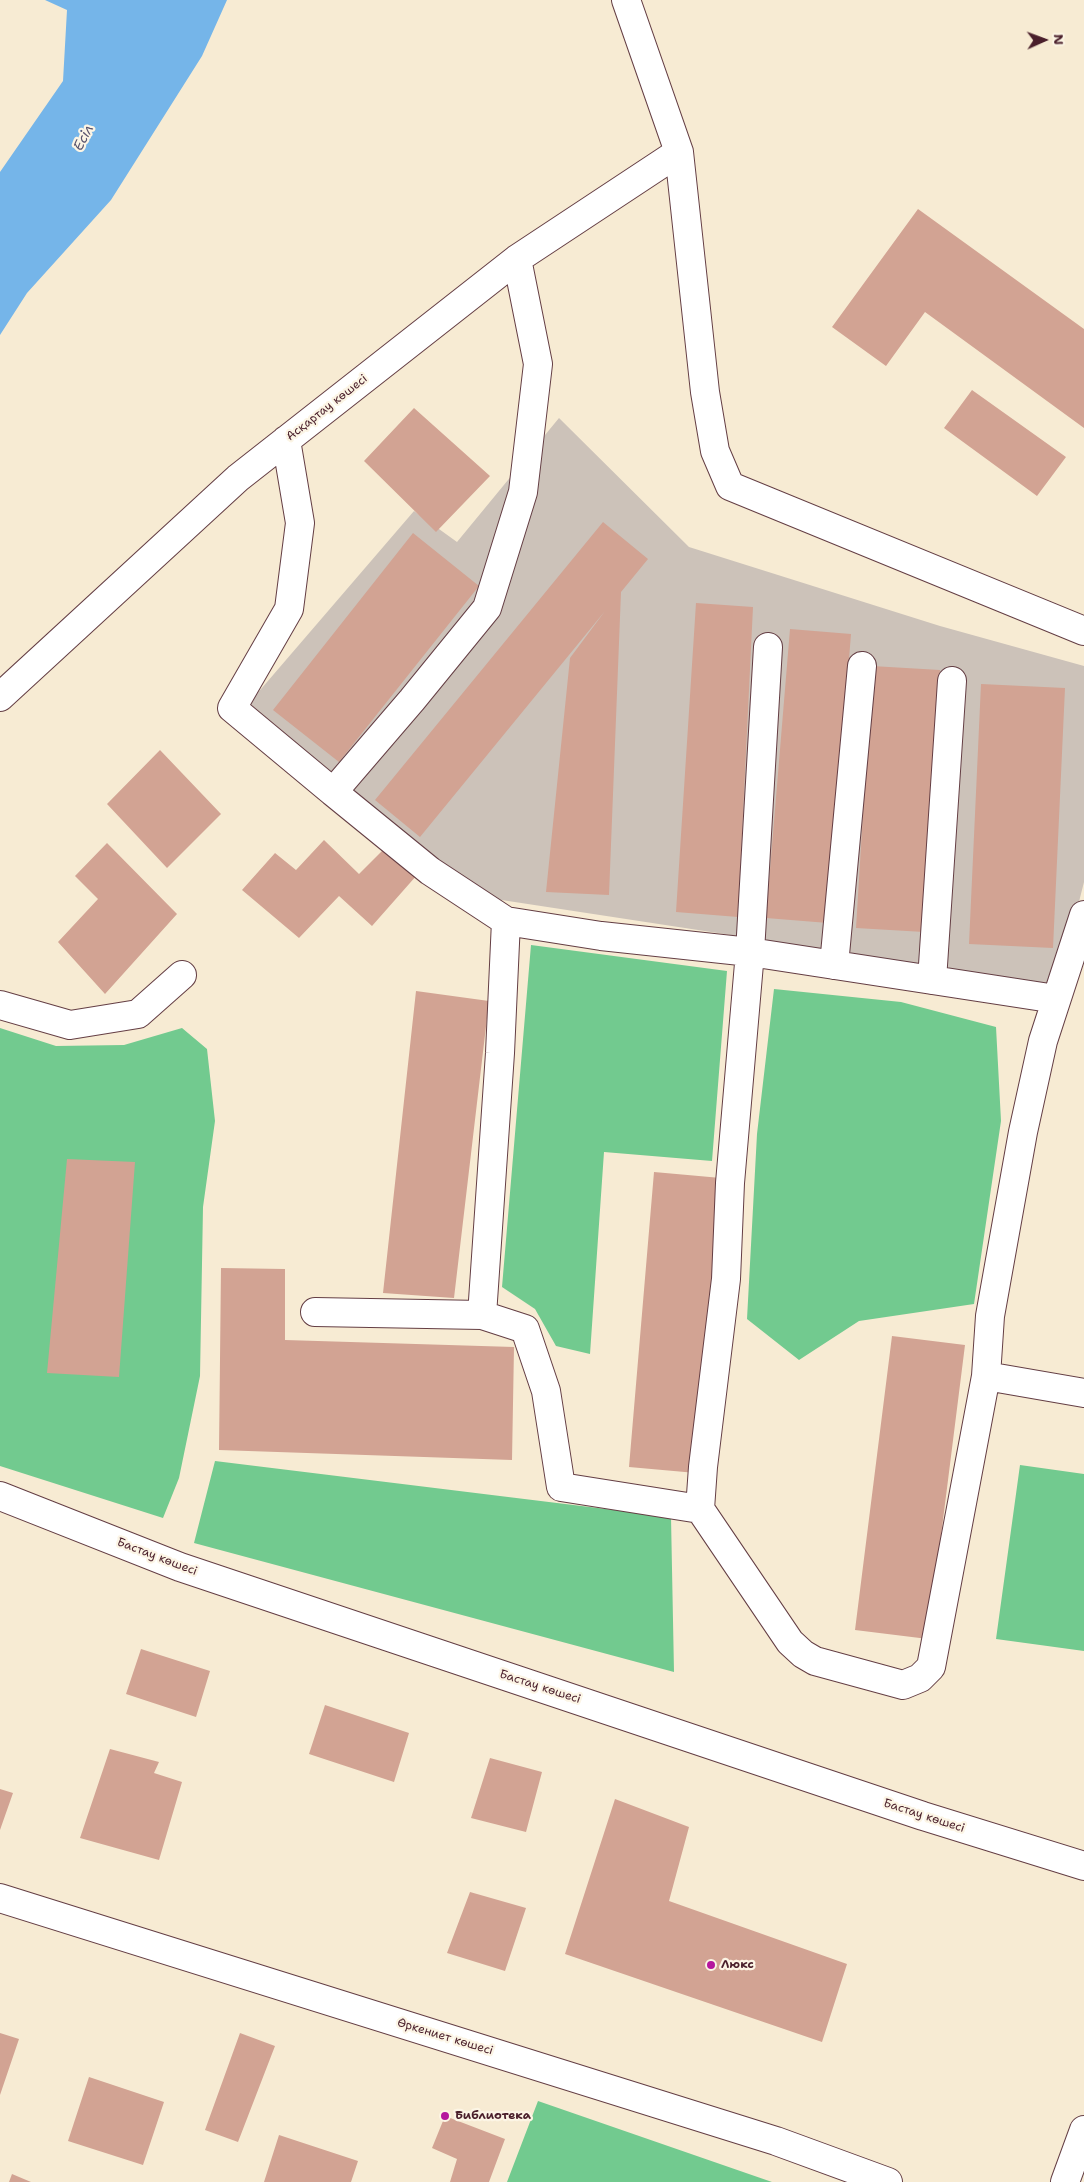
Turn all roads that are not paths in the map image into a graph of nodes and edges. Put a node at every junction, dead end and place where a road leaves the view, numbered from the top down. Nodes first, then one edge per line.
1 (626, 0) edge
2 (680, 152) junction
3 (517, 259) junction
4 (286, 440) junction
5 (1084, 631) edge
6 (768, 647) dead end
7 (862, 666) dead end
8 (952, 681) dead end
9 (0, 697) edge
10 (333, 792) junction
11 (1084, 915) edge
12 (506, 922) junction
13 (750, 952) junction
14 (834, 965) junction
15 (182, 975) dead end
16 (932, 980) junction
17 (1056, 999) junction
18 (0, 1005) edge
19 (316, 1312) dead end
20 (482, 1315) junction
21 (986, 1376) junction
22 (1084, 1392) edge
23 (0, 1496) edge
24 (700, 1509) junction
25 (1084, 1866) edge
26 (0, 1898) edge
27 (1084, 2130) edge
28 (888, 2182) edge
29 (1065, 2182) edge

1 - 2 street
2 - 3 street, Асқартау көшесі
2 - 5 street
3 - 4 street, Асқартау көшесі
3 - 10 street
4 - 9 street, Асқартау көшесі
4 - 10 street
6 - 13 street
7 - 14 street
8 - 16 street
10 - 12 street
11 - 17 street
12 - 13 street
12 - 20 street
13 - 14 street
13 - 24 street
14 - 16 street
15 - 18 street
16 - 17 street
17 - 21 street
19 - 20 street
20 - 24 street
21 - 22 street
21 - 24 street
23 - 25 street, Бастау көшесі
26 - 28 street, Өркениет көшесі
27 - 29 street

